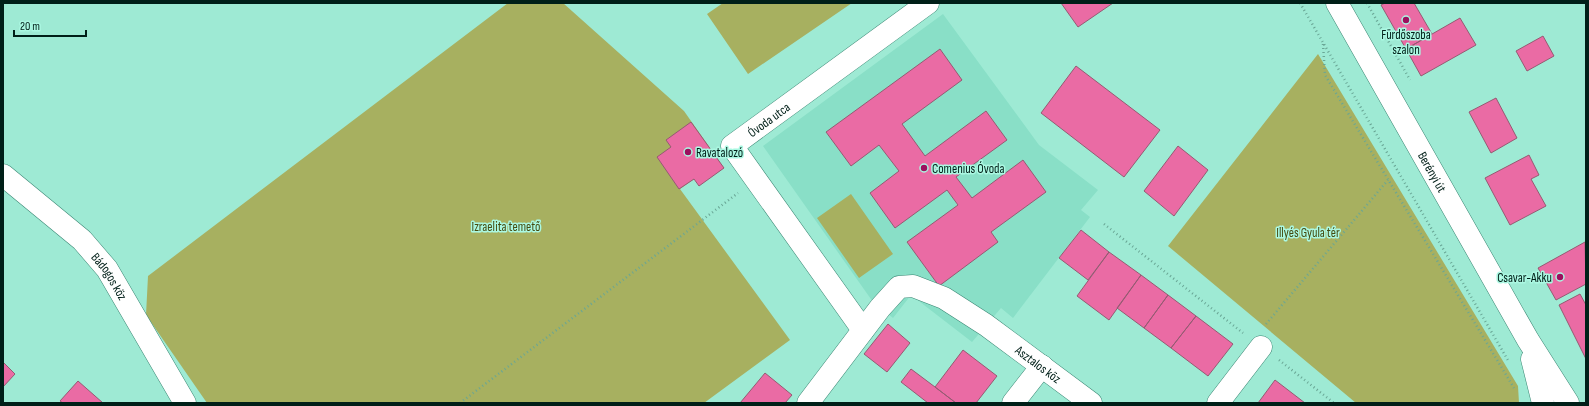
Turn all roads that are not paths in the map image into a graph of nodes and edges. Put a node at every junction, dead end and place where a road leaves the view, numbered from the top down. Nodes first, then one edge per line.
1 (928, 3) edge
2 (1337, 3) edge
3 (3, 175) edge
4 (863, 330) junction
5 (1528, 340) junction
6 (1257, 343) road end
7 (1042, 366) junction
8 (185, 403) edge
9 (808, 403) edge
10 (1013, 403) edge
11 (1091, 403) edge
12 (1218, 403) edge
13 (1543, 403) edge
14 (1568, 403) edge

1 - 4 street, Óvoda utca
2 - 5 street, Berényi út
3 - 8 street, Bádogos köz
4 - 7 street, Asztalos köz
4 - 9 street, Asztalos köz
5 - 13 street, Berényi út
5 - 14 street, Berényi út
6 - 12 street
7 - 10 street
7 - 11 street, Asztalos köz

